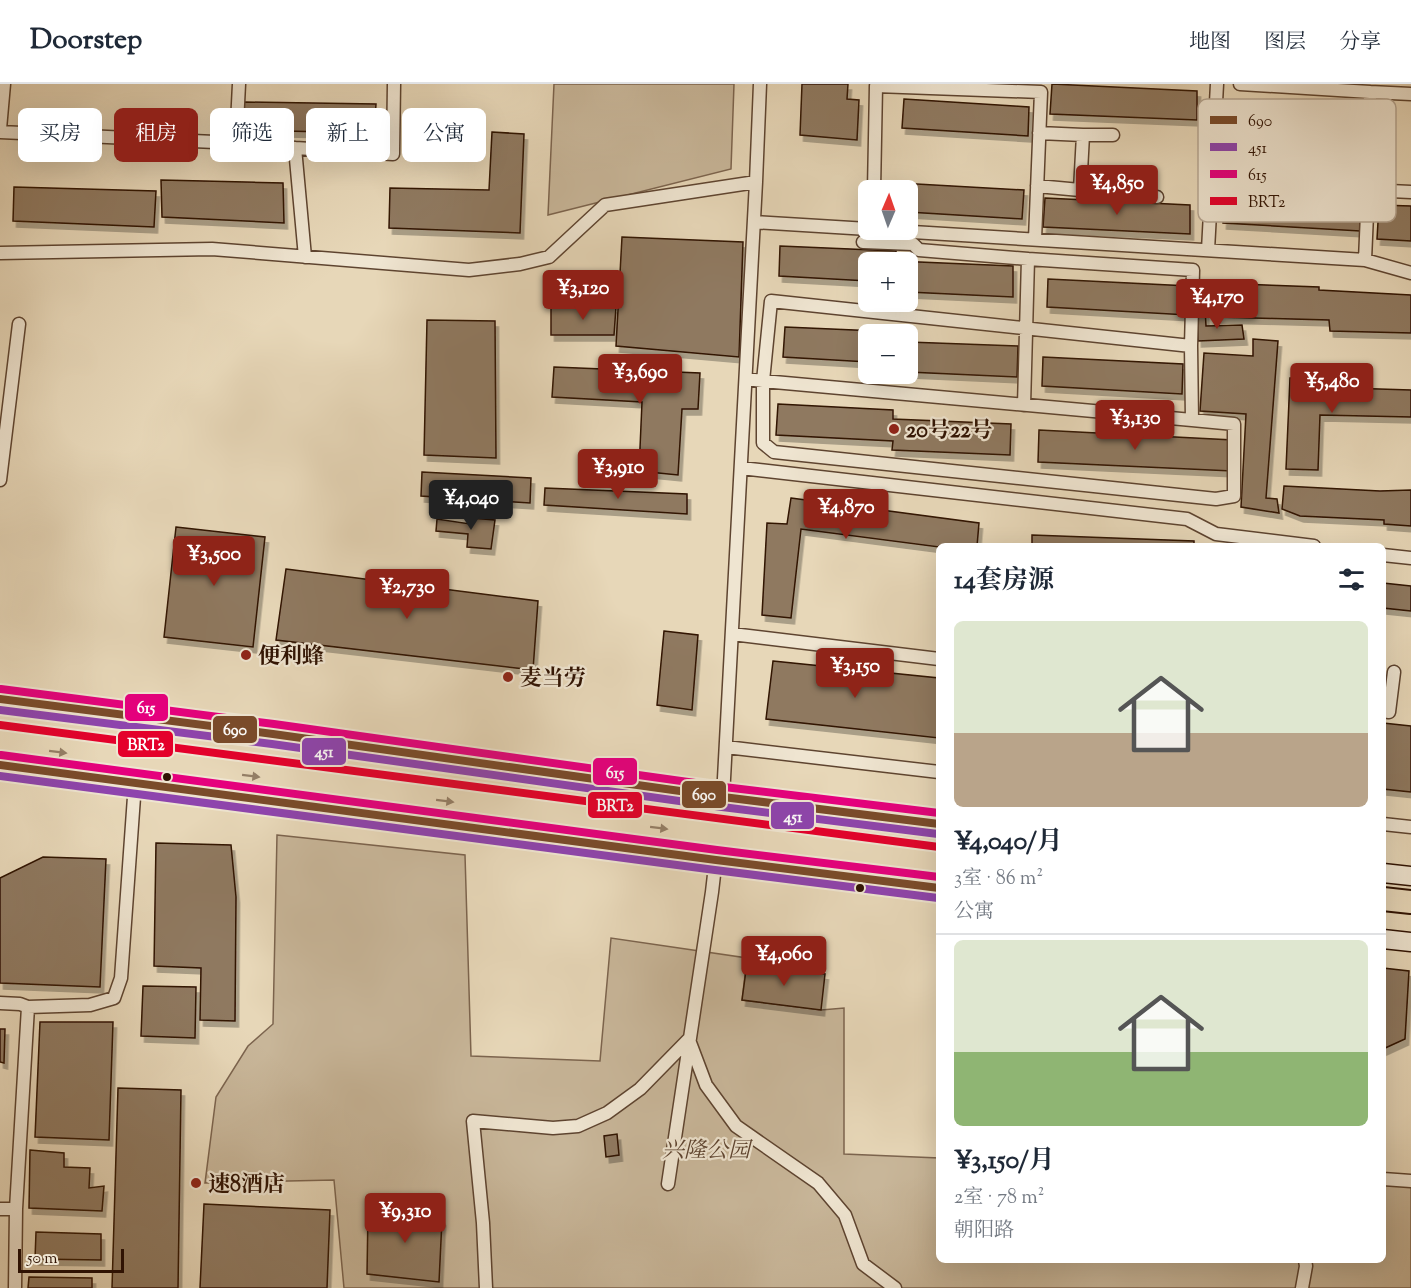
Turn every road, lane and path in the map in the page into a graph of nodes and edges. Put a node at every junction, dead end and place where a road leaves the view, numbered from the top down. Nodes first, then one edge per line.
1 (4, 84) edge
2 (239, 84) edge
3 (394, 84) edge
4 (760, 84) edge
5 (1217, 84) edge
6 (1240, 84) edge
7 (1041, 88) edge
8 (1370, 92) junction
9 (1411, 94) edge
10 (1216, 99) edge
11 (1370, 99) edge
12 (238, 108) edge
13 (0, 131) edge
14 (1039, 133) junction
15 (1083, 135) junction
16 (1113, 135) dead end
17 (210, 142) edge
18 (295, 147) joint
19 (874, 180) edge
20 (756, 182) junction
21 (1037, 186) junction
22 (1080, 190) junction
23 (1396, 191) edge
24 (1411, 192) edge
25 (1157, 197) dead end
26 (754, 222) junction
27 (1210, 222) edge
28 (1367, 222) edge
29 (858, 228) edge
30 (918, 232) edge
31 (1035, 239) junction
32 (863, 242) dead end
33 (1208, 250) junction
34 (0, 253) edge
35 (305, 257) junction
36 (1028, 259) junction
37 (1365, 260) junction
38 (1411, 273) edge
39 (19, 324) dead end
40 (1027, 328) junction
41 (1191, 346) junction
42 (746, 379) junction
43 (764, 381) junction
44 (1024, 405) junction
45 (1192, 420) junction
46 (741, 468) junction
47 (0, 480) edge
48 (1290, 543) edge
49 (1386, 555) edge
50 (1411, 558) edge
51 (732, 634) junction
52 (936, 659) edge
53 (1394, 672) dead end
54 (0, 699) edge
55 (1386, 712) edge
56 (0, 725) edge
57 (0, 744) edge
58 (726, 747) junction
59 (0, 765) edge
60 (936, 772) edge
61 (135, 783) junction
62 (721, 817) junction
63 (936, 824) edge
64 (1386, 824) edge
65 (1411, 827) edge
66 (936, 846) edge
67 (716, 860) junction
68 (936, 862) edge
69 (1386, 873) edge
70 (1411, 876) edge
71 (936, 888) edge
72 (1386, 899) edge
73 (1411, 902) edge
74 (1386, 914) edge
75 (1411, 917) edge
76 (1386, 939) edge
77 (1411, 942) edge
78 (0, 1003) edge
79 (28, 1007) junction
80 (689, 1039) junction
81 (1386, 1179) edge
82 (1411, 1181) edge
83 (668, 1184) dead end
84 (0, 1209) edge
85 (16, 1209) junction
86 (1306, 1263) edge
87 (15, 1288) edge
88 (486, 1288) edge
89 (896, 1288) edge
90 (1302, 1288) edge

1 - 13 street
2 - 12 street
3 - 18 street
4 - 20 street
5 - 10 street
6 - 8 street
7 - 14 street
7 - 19 street
8 - 9 street
8 - 11 street
13 - 17 street
14 - 15 street
14 - 21 street
15 - 16 street
15 - 22 street
18 - 35 street
20 - 26 street
20 - 35 street
21 - 22 street
21 - 31 street
22 - 25 street
23 - 24 street
26 - 29 street
26 - 42 street
27 - 33 street
28 - 37 street
30 - 31 street
31 - 33 street
32 - 36 street
33 - 37 street
34 - 35 street
36 - 40 street
36 - 41 street
37 - 38 street
39 - 47 street
40 - 41 street
40 - 43 street
40 - 44 street
41 - 45 street
42 - 43 street
42 - 46 street
43 - 44 street
43 - 45 street
44 - 45 street
46 - 48 street
46 - 51 street
49 - 50 street
51 - 52 street
51 - 58 street
53 - 55 street
54 - 62 street
56 - 62 highway
57 -> 62 highway
58 - 60 street
58 - 62 street
59 - 61 street
61 - 67 street
61 - 79 street
62 - 63 street
62 - 66 highway
62 - 67 street
62 - 68 highway
64 - 65 street
67 - 71 street
67 - 80 street
69 - 70 street
72 - 73 highway
74 - 75 highway
76 - 77 street
78 - 79 street
79 - 85 street
80 - 83 street
80 - 88 street
80 - 89 street
81 - 82 street
84 - 85 street
85 - 87 street
86 - 90 street

